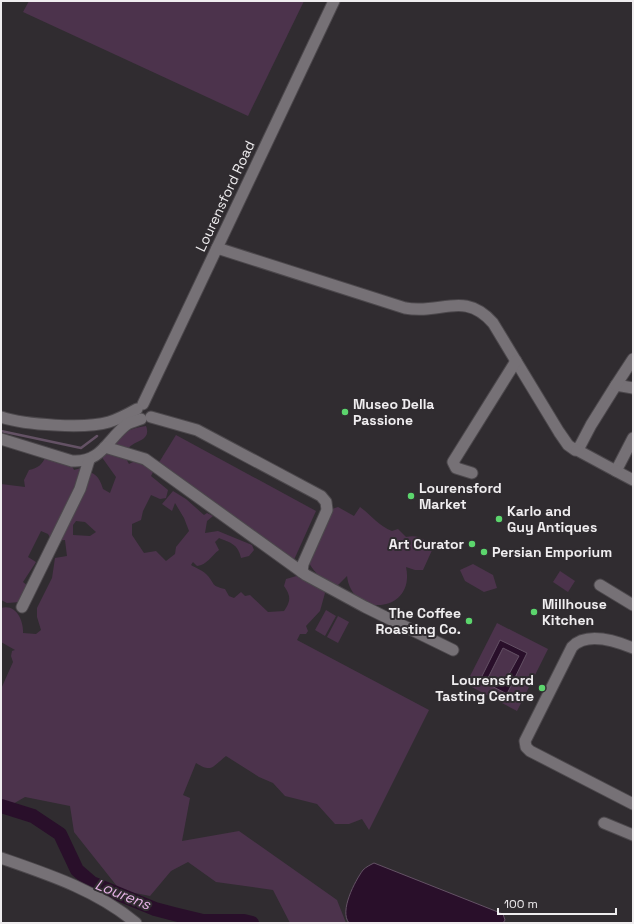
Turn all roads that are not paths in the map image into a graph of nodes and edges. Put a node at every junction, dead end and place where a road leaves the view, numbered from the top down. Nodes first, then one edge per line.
1 (334, 1) edge
2 (217, 248) junction
3 (633, 359) edge
4 (516, 361) junction
5 (616, 386) junction
6 (633, 388) edge
7 (143, 412) junction
8 (1, 417) edge
9 (633, 438) edge
10 (1, 440) edge
11 (105, 447) junction
12 (577, 450) junction
13 (89, 460) junction
14 (616, 471) junction
15 (472, 473) dead end
16 (633, 480) edge
17 (302, 572) junction
18 (600, 585) dead end
19 (633, 605) edge
20 (22, 607) dead end
21 (633, 648) edge
22 (453, 650) dead end
23 (633, 804) edge
24 (604, 822) dead end
25 (633, 834) edge
26 (1, 858) edge
27 (136, 923) edge

1 - 2 street, Lourensford Road
2 - 4 street
2 - 7 street, Lourensford Road
3 - 5 street
4 - 12 street
4 - 15 street
5 - 6 street
5 - 12 street
7 - 8 street
7 - 11 street
7 - 17 street
9 - 14 street
10 - 13 street
11 - 13 street
11 - 17 street
12 - 14 street
13 - 20 street
14 - 16 street
17 - 22 street
18 - 19 street
21 - 23 street
24 - 25 street
26 - 27 street

